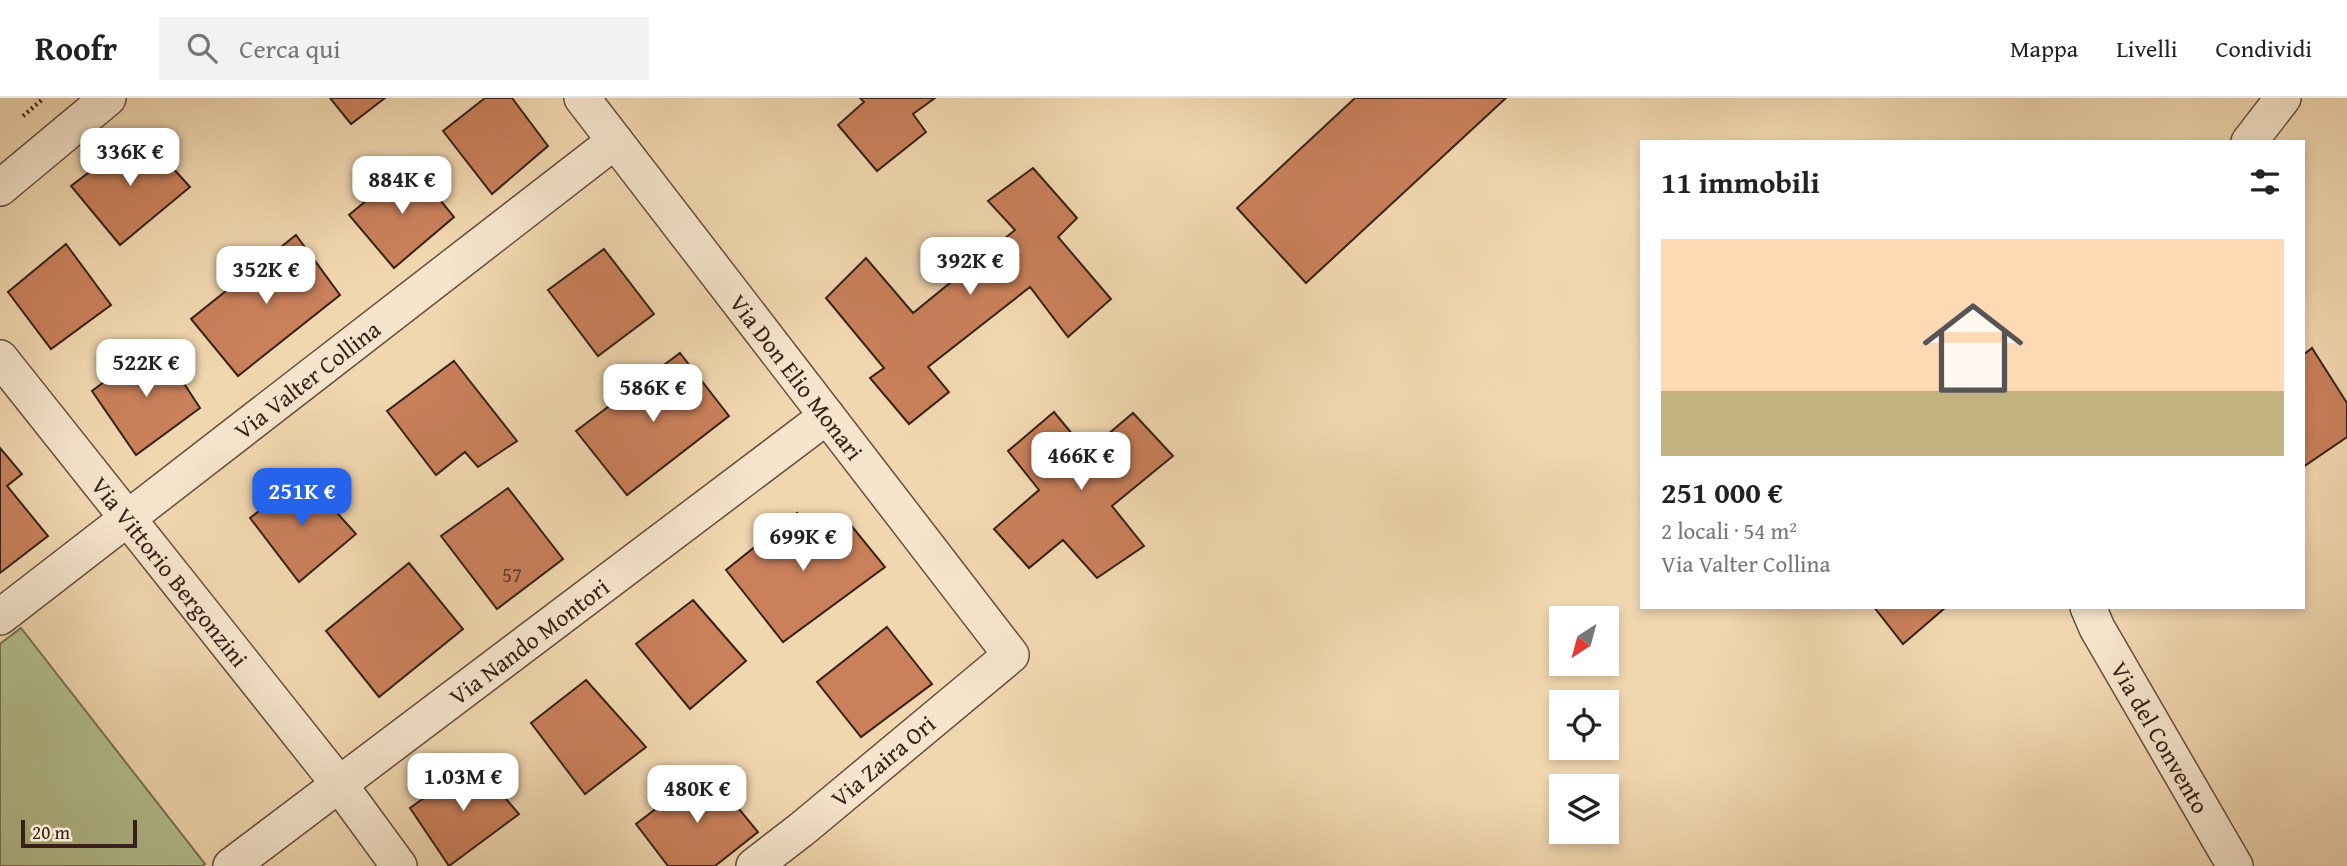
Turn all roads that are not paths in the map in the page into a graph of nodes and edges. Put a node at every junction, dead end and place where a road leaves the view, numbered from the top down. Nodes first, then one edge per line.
1 (108, 98) edge
2 (582, 98) edge
3 (2283, 98) edge
4 (2251, 140) edge
5 (615, 141) junction
6 (0, 188) edge
7 (0, 358) edge
8 (827, 416) junction
9 (127, 519) junction
10 (2089, 609) edge
11 (0, 617) edge
12 (1011, 655) joint
13 (339, 784) junction
14 (231, 866) edge
15 (398, 866) edge
16 (754, 866) edge
17 (2235, 866) edge

1 - 6 street
2 - 5 street, Via Don Elio Monari
3 - 4 street
5 - 8 street, Via Don Elio Monari
5 - 9 street, Via Valter Collina
7 - 9 street, Via Vittorio Bergonzini
8 - 12 street, Via Don Elio Monari
8 - 13 street, Via Nando Montori
9 - 11 street, Via Valter Collina
9 - 13 street, Via Vittorio Bergonzini
10 - 17 street, Via del Convento
12 - 16 street, Via Zaira Ori
13 - 14 street, Via Nando Montori
13 - 15 street

